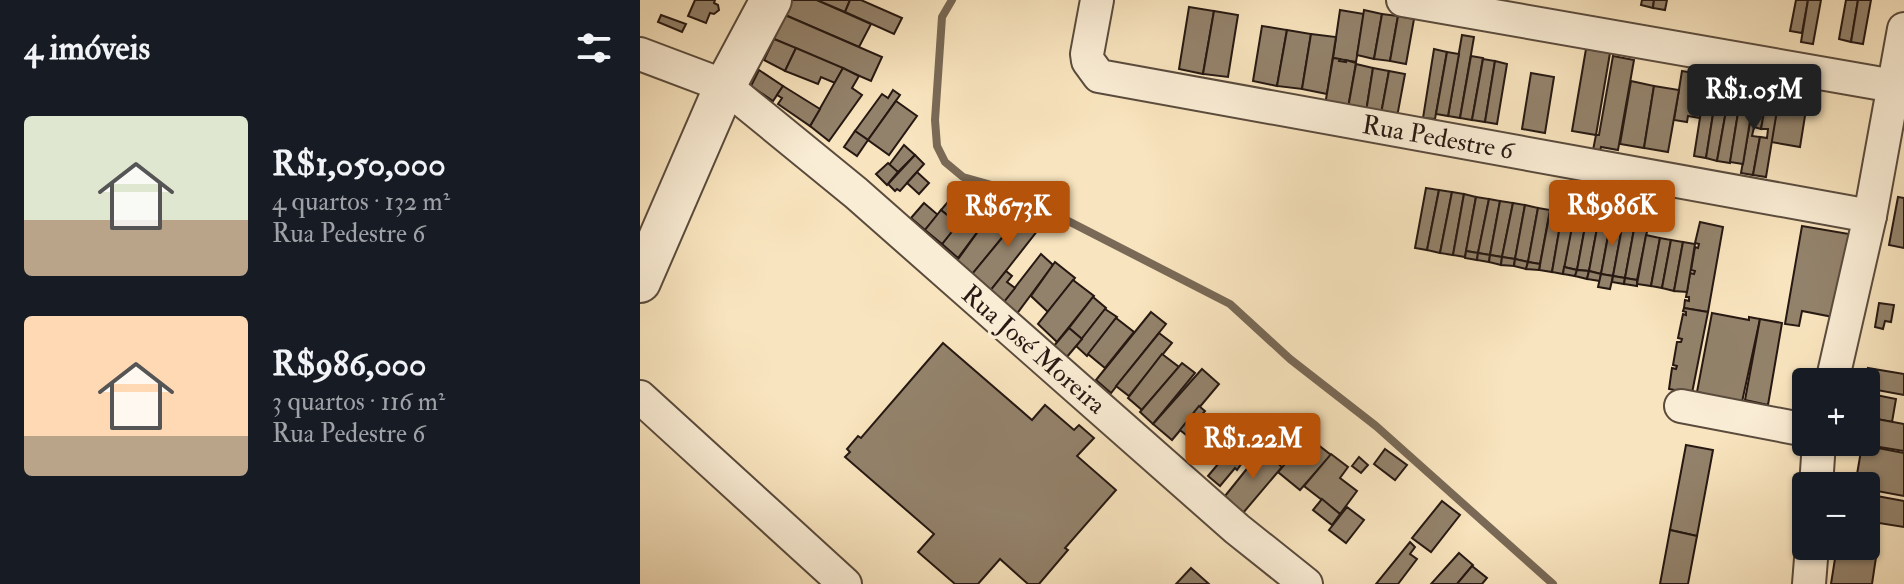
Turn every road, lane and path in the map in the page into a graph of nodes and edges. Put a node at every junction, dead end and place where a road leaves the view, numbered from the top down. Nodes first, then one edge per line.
1 (771, 0) edge
2 (1097, 0) edge
3 (1403, 0) edge
4 (1904, 29) edge
5 (640, 54) edge
6 (725, 86) junction
7 (1894, 86) junction
8 (1870, 216) junction
9 (640, 282) edge
10 (1835, 368) edge
11 (640, 397) edge
12 (1681, 406) dead end
13 (1792, 427) edge
14 (1811, 560) edge
15 (845, 584) edge
16 (1306, 584) edge
17 (1809, 584) edge

1 - 6 street
2 - 8 street, Rua Pedestre 6
3 - 7 street
4 - 7 street
5 - 6 street, Rua José Moreira
6 - 9 street
6 - 16 street, Rua José Moreira
7 - 8 street
8 - 10 street
11 - 15 street
12 - 13 street
14 - 17 street

